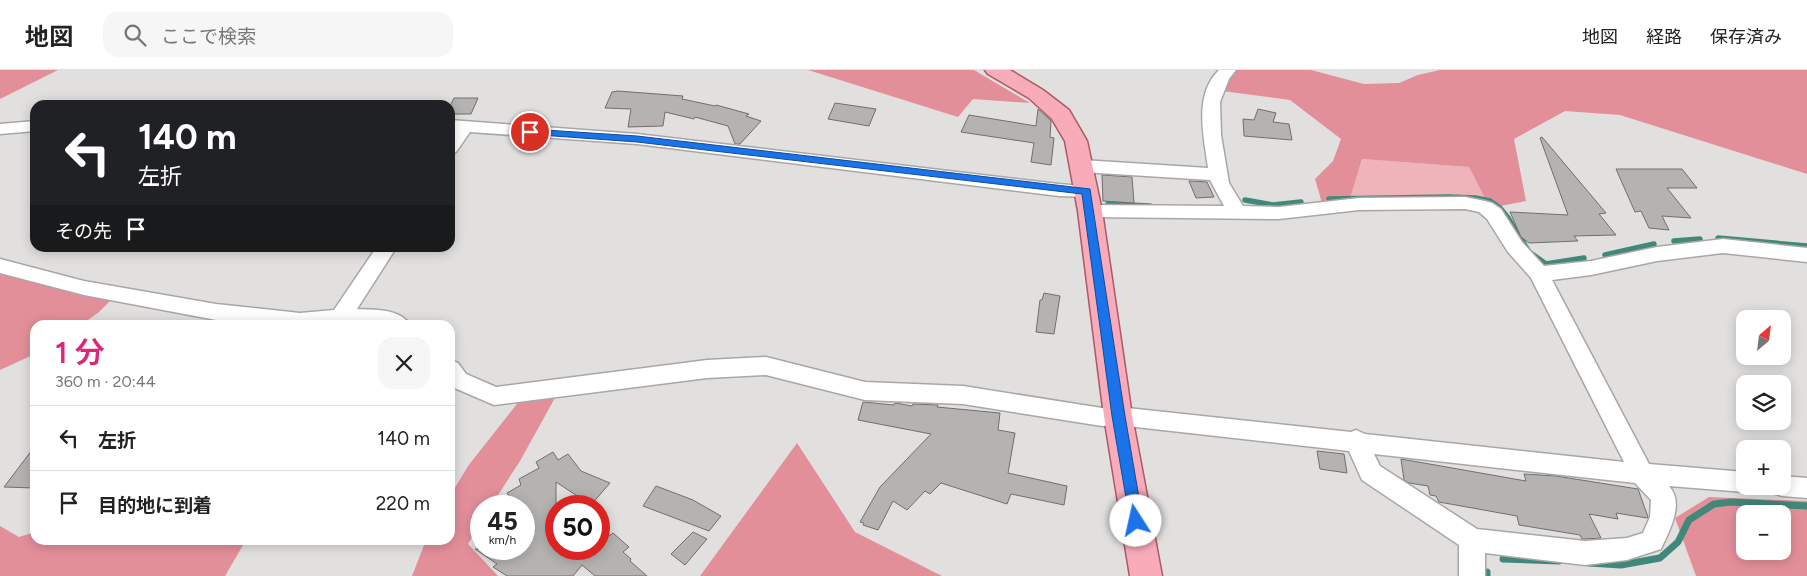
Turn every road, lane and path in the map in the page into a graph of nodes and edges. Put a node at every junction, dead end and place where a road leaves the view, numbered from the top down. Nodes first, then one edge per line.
1 (995, 70) edge
2 (1228, 70) edge
3 (457, 125) edge
4 (30, 126) edge
5 (0, 129) edge
6 (1082, 166) junction
7 (1218, 175) junction
8 (1088, 201) junction
9 (1238, 212) junction
10 (383, 252) edge
11 (1807, 254) edge
12 (0, 266) edge
13 (1539, 274) junction
14 (340, 317) junction
15 (291, 320) edge
16 (310, 320) edge
17 (390, 320) edge
18 (455, 376) edge
19 (1118, 416) junction
20 (1356, 440) junction
21 (1642, 474) junction
22 (1736, 481) edge
23 (1791, 487) edge
24 (1807, 488) edge
25 (1472, 540) junction
26 (1146, 576) edge
27 (1472, 576) edge

1 - 6 main road
2 - 7 street
3 - 8 street
4 - 5 street
6 - 7 street
6 - 8 main road
7 - 9 street
8 - 9 street
8 - 19 main road
9 - 13 street
10 - 14 street
11 - 13 street
12 - 15 street
13 - 21 street
14 - 16 street
14 - 17 street
18 - 19 street
19 - 20 street
19 - 26 main road
20 - 21 street
20 - 25 street
21 - 22 street
21 - 25 street
23 - 24 street
25 - 27 street

